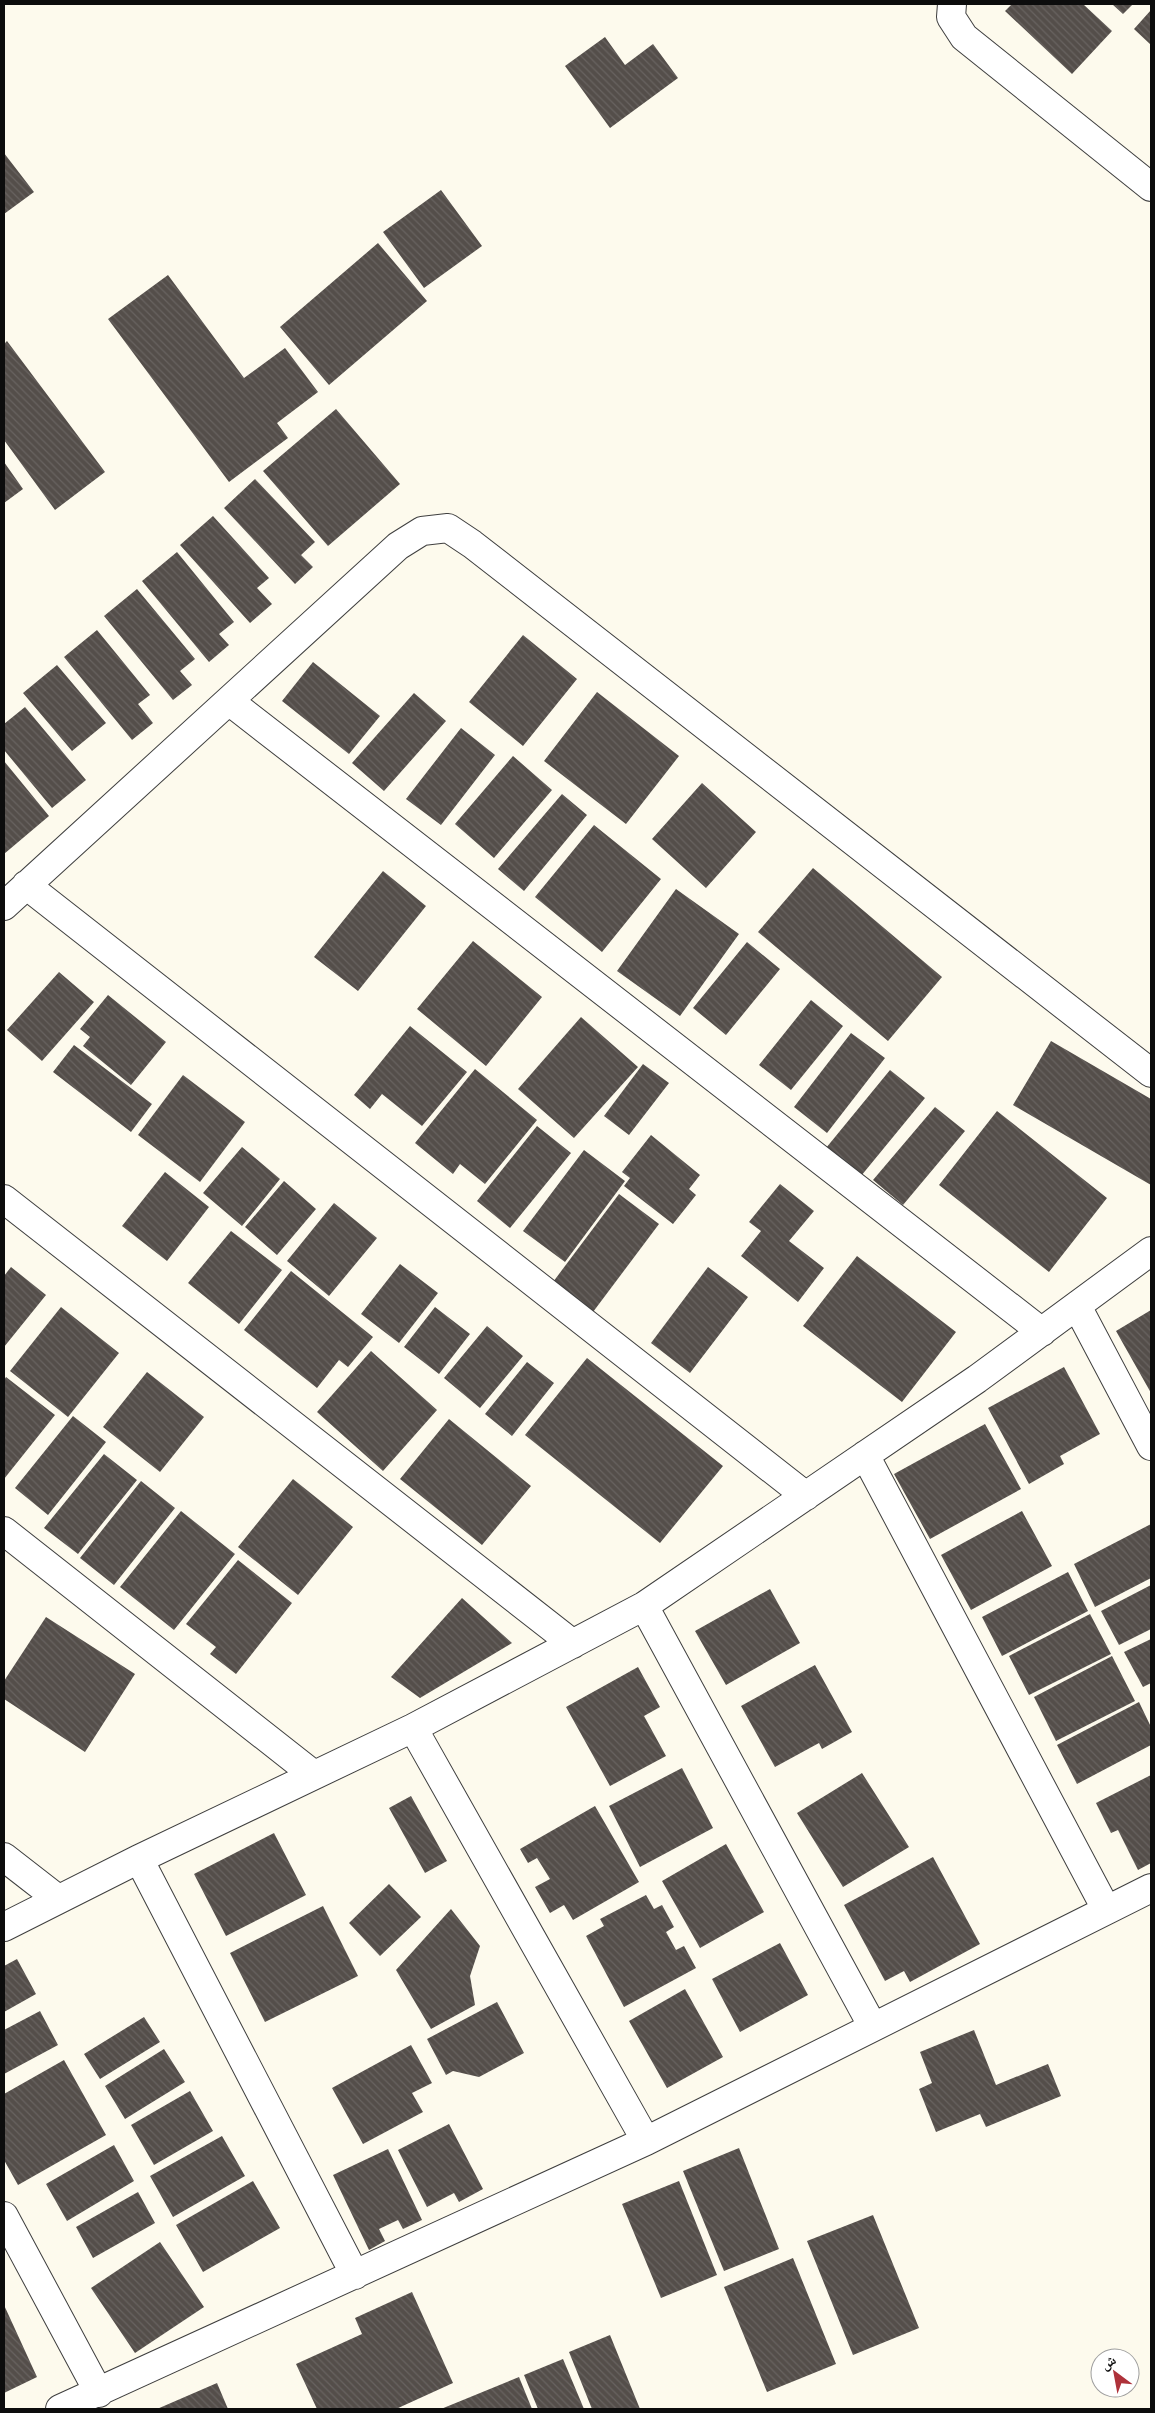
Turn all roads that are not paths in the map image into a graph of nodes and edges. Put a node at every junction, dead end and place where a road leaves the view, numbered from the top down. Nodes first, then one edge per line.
1 (952, 4) edge
2 (1151, 188) edge
3 (229, 701) junction
4 (26, 885) junction
5 (4, 906) edge
6 (1151, 1073) edge
7 (4, 1199) edge
8 (1151, 1251) edge
9 (1077, 1306) junction
10 (1042, 1332) junction
11 (1151, 1446) edge
12 (865, 1455) junction
13 (806, 1496) junction
14 (4, 1532) edge
15 (644, 1606) junction
16 (573, 1644) junction
17 (413, 1728) junction
18 (314, 1775) junction
19 (4, 1857) edge
20 (138, 1859) junction
21 (1151, 1888) edge
22 (58, 1900) junction
23 (1106, 1909) junction
24 (4, 1927) edge
25 (873, 2027) junction
26 (646, 2141) junction
27 (4, 2216) edge
28 (355, 2275) junction
29 (99, 2393) junction
30 (60, 2409) edge

1 - 2 street
3 - 4 street
3 - 6 street
3 - 10 street
4 - 5 street
4 - 13 street
7 - 16 street
8 - 9 street
9 - 10 street
9 - 11 street
10 - 12 street
12 - 13 street
12 - 23 street
13 - 15 street
14 - 18 street
15 - 16 street
15 - 25 street
16 - 17 street
17 - 18 street
17 - 26 street
18 - 20 street
19 - 22 street
20 - 22 street
20 - 28 street
21 - 23 street
22 - 24 street
23 - 25 street
25 - 26 street
26 - 28 street
27 - 29 street
28 - 29 street
29 - 30 street

